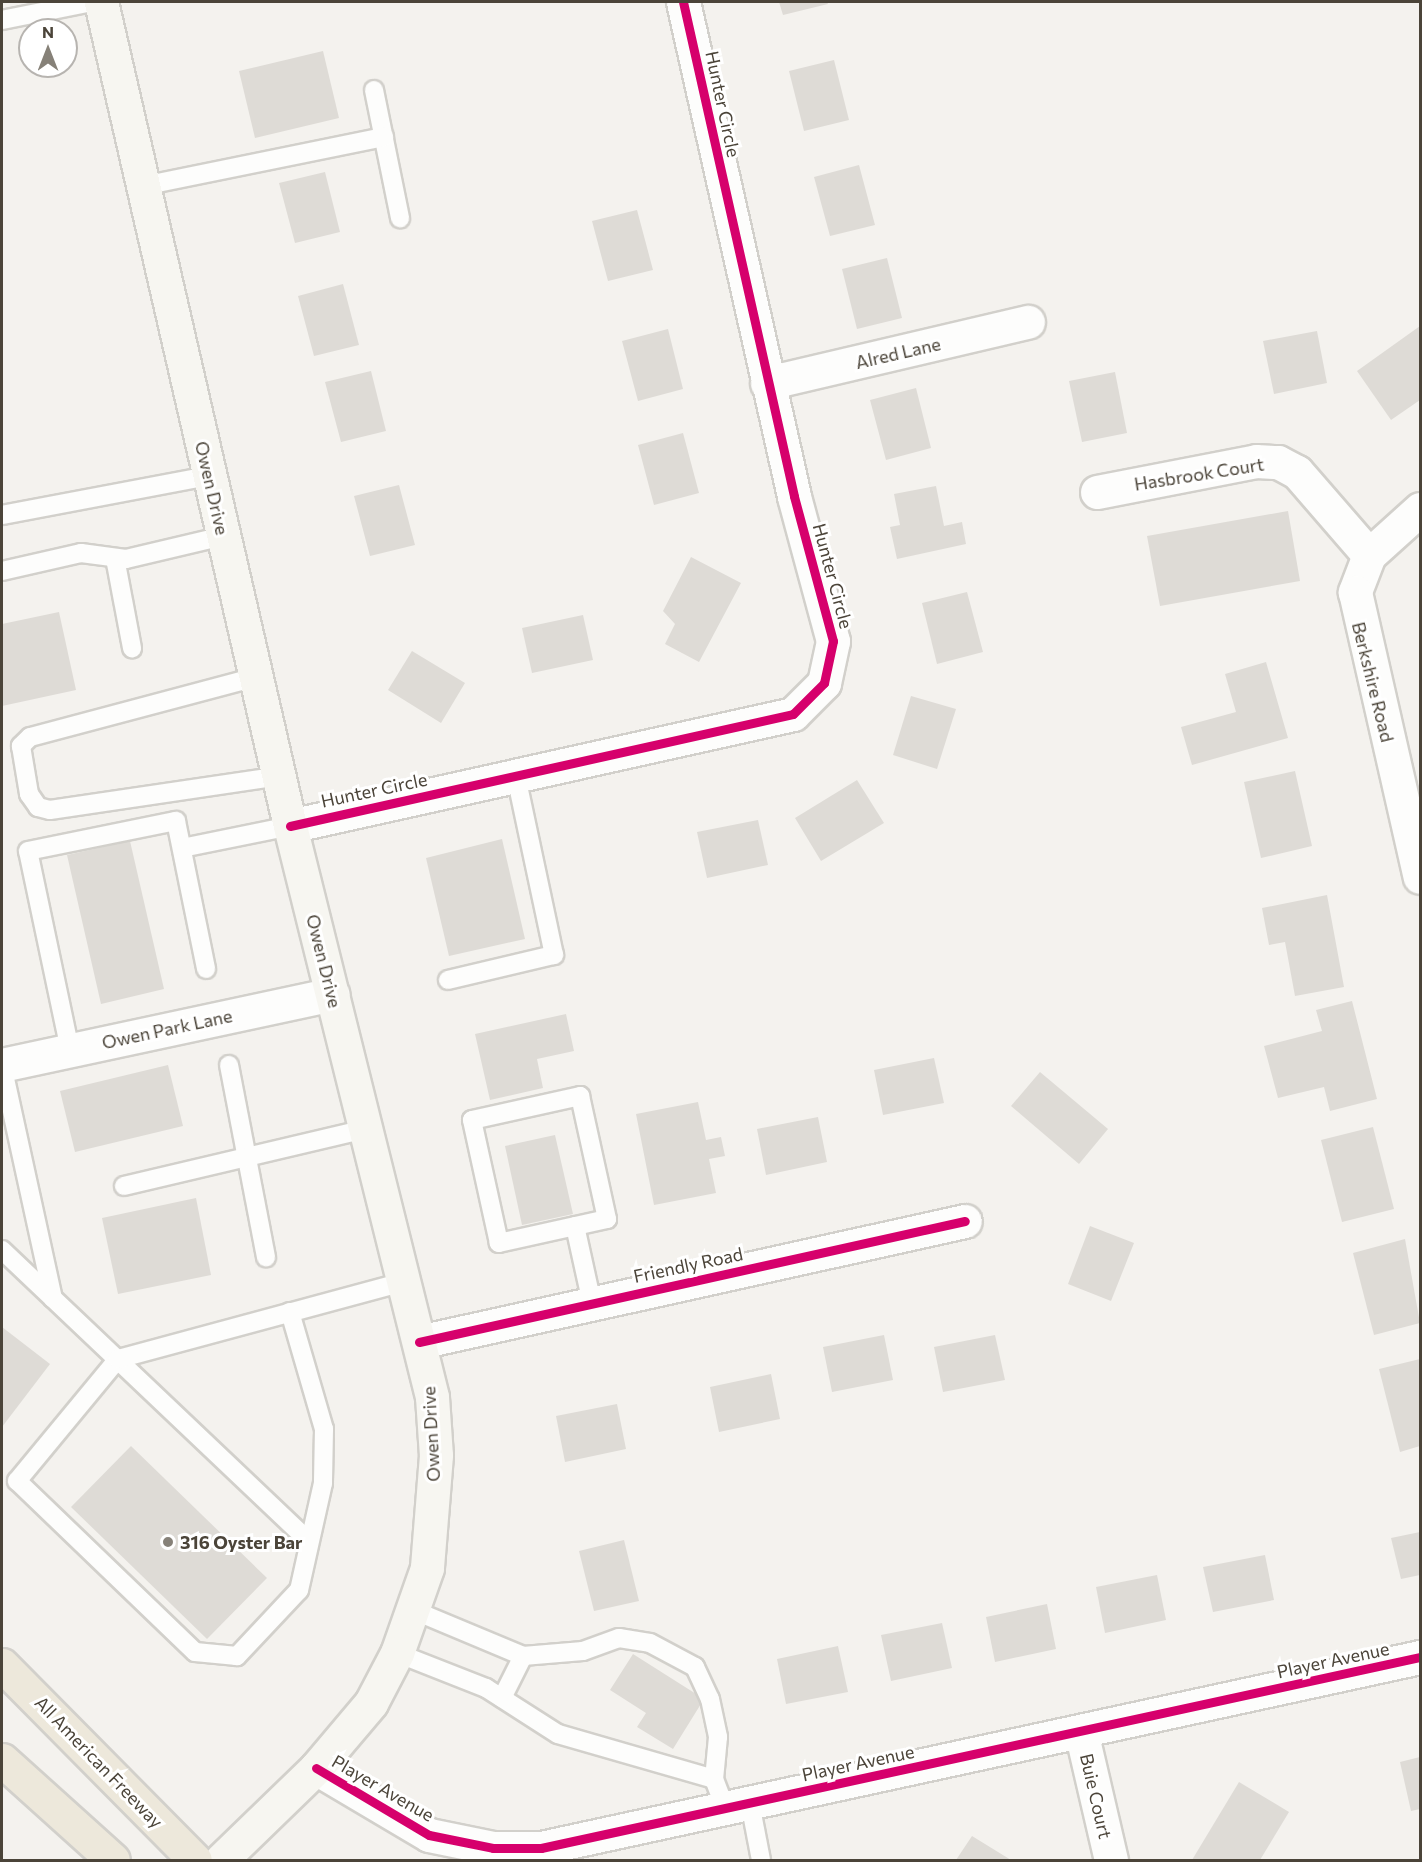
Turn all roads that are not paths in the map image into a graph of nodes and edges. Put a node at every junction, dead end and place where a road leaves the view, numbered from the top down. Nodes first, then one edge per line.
1 (92, 2) edge
2 (101, 2) edge
3 (683, 2) edge
4 (2, 20) edge
5 (375, 90) dead end
6 (384, 137) junction
7 (143, 186) junction
8 (400, 218) dead end
9 (1028, 322) dead end
10 (768, 383) junction
11 (209, 476) junction
12 (1096, 492) dead end
13 (1420, 510) edge
14 (2, 515) edge
15 (223, 536) junction
16 (1370, 555) junction
17 (115, 558) junction
18 (2, 571) edge
19 (132, 648) dead end
20 (256, 678) junction
21 (279, 776) junction
22 (516, 776) junction
23 (290, 826) junction
24 (182, 849) junction
25 (1420, 873) edge
26 (206, 969) dead end
27 (448, 980) dead end
28 (332, 994) junction
29 (70, 1050) junction
30 (2, 1065) edge
31 (229, 1065) dead end
32 (366, 1129) junction
33 (248, 1157) junction
34 (124, 1186) dead end
35 (965, 1221) dead end
36 (575, 1226) junction
37 (2, 1250) edge
38 (266, 1257) dead end
39 (404, 1282) junction
40 (53, 1298) junction
41 (592, 1303) junction
42 (290, 1312) junction
43 (419, 1342) junction
44 (118, 1359) junction
45 (308, 1540) junction
46 (413, 1610) junction
47 (397, 1653) junction
48 (523, 1656) junction
49 (1420, 1657) edge
50 (2, 1665) edge
51 (502, 1698) junction
52 (1081, 1731) junction
53 (2, 1760) edge
54 (316, 1768) junction
55 (730, 1797) junction
56 (542, 1854) edge
57 (113, 1860) edge
58 (195, 1860) edge
59 (221, 1860) edge
60 (761, 1860) edge
61 (1111, 1860) edge

1 - 4 lane
2 - 7 main road, Owen Drive
3 - 10 street, Hunter Circle
5 - 6 lane
6 - 7 lane
6 - 8 lane
7 - 11 main road, Owen Drive
9 - 10 street, Alred Lane
10 - 22 street, Hunter Circle
11 - 14 lane
11 - 15 main road, Owen Drive
12 - 16 street, Hasbrook Court
13 - 16 street, Berkshire Road
15 - 17 lane
15 - 20 main road, Owen Drive
16 - 25 street, Berkshire Road
17 - 18 lane
17 - 19 lane
20 - 21 main road, Owen Drive
20 - 21 lane
21 - 23 main road, Owen Drive
22 - 23 street, Hunter Circle
22 - 27 lane
23 - 24 lane
23 - 28 main road, Owen Drive
24 - 26 lane
24 - 29 lane
28 - 29 street, Owen Park Lane
28 - 32 main road, Owen Drive
29 - 30 street, Owen Park Lane
30 - 40 lane
31 - 33 lane
32 - 33 lane
32 - 39 main road, Owen Drive
33 - 34 lane
33 - 38 lane
35 - 41 street, Friendly Road
36 - 36 lane
36 - 41 lane
37 - 40 lane
39 - 42 lane
39 - 43 main road, Owen Drive
40 - 44 lane
41 - 43 street, Friendly Road
42 - 44 lane
42 - 45 lane
43 - 46 main road, Owen Drive
44 - 45 lane
44 - 45 lane
46 - 47 main road, Owen Drive
46 - 48 lane
47 - 51 lane
47 - 54 main road, Owen Drive
48 - 51 lane
48 - 55 lane
49 - 52 street, Player Avenue
50 - 58 highway, All American Freeway
51 - 55 lane
52 - 55 street, Player Avenue
52 - 61 street, Buie Court
53 - 57 highway
54 - 56 street, Player Avenue
54 - 59 main road, Owen Drive
55 - 56 street, Player Avenue
55 - 60 lane

